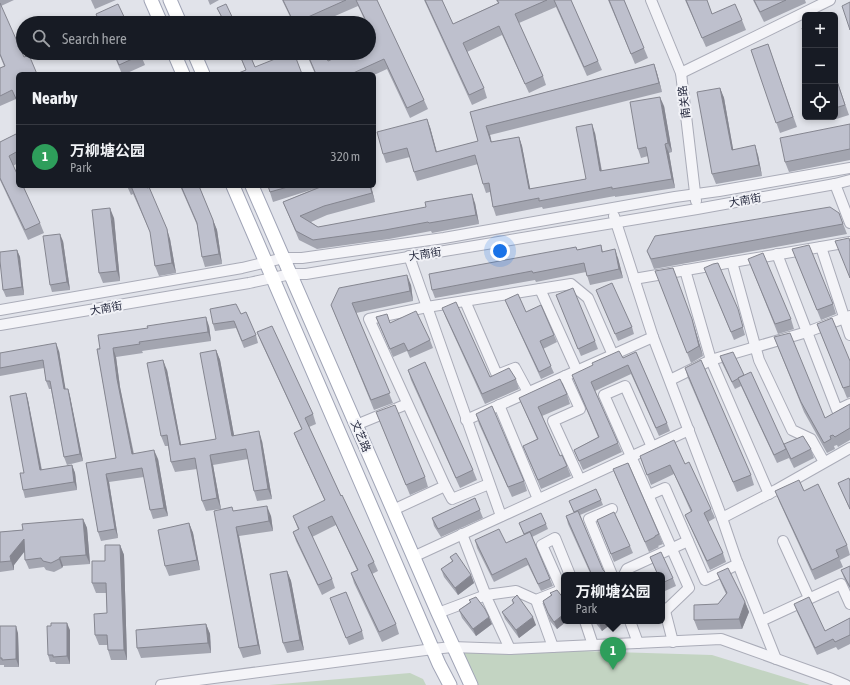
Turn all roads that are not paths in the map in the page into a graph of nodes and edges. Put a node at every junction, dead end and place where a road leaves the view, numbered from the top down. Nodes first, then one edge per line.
1 (151, 0) edge
2 (170, 0) edge
3 (651, 0) edge
4 (830, 0) edge
5 (158, 16) edge
6 (177, 16) edge
7 (177, 60) edge
8 (197, 60) edge
9 (182, 72) edge
10 (202, 72) edge
11 (681, 73) junction
12 (850, 168) edge
13 (850, 180) edge
14 (835, 184) junction
15 (234, 188) edge
16 (253, 188) edge
17 (696, 195) junction
18 (612, 208) junction
19 (697, 209) junction
20 (616, 222) junction
21 (850, 223) edge
22 (850, 242) edge
23 (821, 246) junction
24 (777, 254) junction
25 (409, 256) junction
26 (284, 258) junction
27 (266, 262) junction
28 (732, 262) junction
29 (685, 270) junction
30 (291, 274) junction
31 (273, 278) junction
32 (634, 279) junction
33 (540, 289) junction
34 (465, 301) junction
35 (427, 308) junction
36 (0, 310) edge
37 (847, 317) edge
38 (0, 325) edge
39 (807, 332) junction
40 (850, 335) edge
41 (653, 337) junction
42 (756, 347) junction
43 (613, 355) junction
44 (711, 360) junction
45 (577, 371) junction
46 (565, 376) junction
47 (670, 380) junction
48 (528, 392) junction
49 (407, 404) junction
50 (850, 404) edge
51 (499, 405) junction
52 (466, 420) junction
53 (356, 425) junction
54 (689, 430) junction
55 (652, 447) junction
56 (850, 448) edge
57 (631, 457) junction
58 (824, 462) junction
59 (580, 480) junction
60 (489, 484) junction
61 (445, 486) junction
62 (769, 494) junction
63 (649, 495) junction
64 (538, 500) junction
65 (612, 509) dead end
66 (393, 510) junction
67 (501, 516) junction
68 (722, 518) junction
69 (462, 534) junction
70 (688, 541) junction
71 (783, 541) dead end
72 (672, 548) junction
73 (413, 557) junction
74 (738, 564) junction
75 (569, 572) edge
76 (611, 572) edge
77 (626, 572) edge
78 (705, 580) junction
79 (561, 585) edge
80 (689, 588) junction
81 (561, 590) edge
82 (486, 595) junction
83 (809, 598) junction
84 (536, 600) junction
85 (850, 604) edge
86 (665, 608) edge
87 (438, 613) junction
88 (665, 613) edge
89 (761, 621) junction
90 (586, 624) edge
91 (631, 624) edge
92 (673, 642) junction
93 (638, 643) junction
94 (593, 645) junction
95 (452, 647) junction
96 (553, 647) junction
97 (433, 649) junction
98 (510, 649) junction
99 (776, 659) junction
100 (161, 685) edge
101 (450, 685) edge
102 (471, 685) edge
103 (846, 685) edge

1 - 5 main road
2 - 6 main road
3 - 11 street, 南关路
4 - 11 street
7 - 9 main road
8 - 10 main road
11 - 17 street, 南关路
12 - 17 street, 大南街
13 - 14 street, 大南街
14 - 19 street, 大南街
14 - 21 street
15 - 27 main road, 文艺路
16 - 26 main road, 文艺路
17 - 18 street, 大南街
17 - 19 street, 南关路
18 - 20 street
18 - 26 street, 大南街
19 - 20 street, 大南街
20 - 25 street, 大南街
20 - 32 street
22 - 23 street
23 - 24 street
23 - 37 street
24 - 28 street
24 - 39 street
25 - 30 street, 大南街
25 - 35 street
26 - 27 street, 大南街
26 - 30 main road, 文艺路
27 - 31 main road, 文艺路
27 - 36 street, 大南街
28 - 29 street
28 - 42 street
29 - 32 street
29 - 44 street
30 - 31 street, 大南街
30 - 53 main road, 文艺路
31 - 38 street, 大南街
31 - 97 main road, 文艺路
32 - 41 street
33 - 34 street
33 - 43 street
33 - 45 street
34 - 35 street
34 - 48 street
35 - 49 street
35 - 52 street
37 - 39 street
37 - 40 street
39 - 42 street
39 - 50 street
41 - 43 street
41 - 47 street
42 - 44 street
42 - 58 street
43 - 45 street
44 - 47 street
44 - 62 street
45 - 46 street
46 - 48 street
46 - 59 street
47 - 54 street
48 - 51 street
49 - 53 street
49 - 61 street
51 - 52 street
51 - 64 street
52 - 60 street
53 - 66 main road, 文艺路
54 - 55 street
54 - 68 street
55 - 57 street
55 - 57 street
56 - 58 street
57 - 59 street
57 - 63 street
58 - 62 street
59 - 64 street
60 - 61 street
60 - 67 street
61 - 66 street
62 - 68 street
63 - 70 street
63 - 72 street
64 - 67 street
65 - 76 street
66 - 73 main road, 文艺路
67 - 69 street
68 - 74 street
69 - 73 street
69 - 82 street
70 - 72 street
70 - 78 street
71 - 83 street
72 - 77 street
72 - 80 street
73 - 87 main road, 文艺路
74 - 78 street
74 - 89 street
75 - 79 street
78 - 80 street
80 - 86 street
81 - 84 street
82 - 84 street
82 - 87 street
82 - 98 street
83 - 85 street
83 - 89 street
84 - 96 street
87 - 95 main road, 文艺路
88 - 92 street
89 - 99 street
90 - 94 street
91 - 93 street
92 - 93 street
92 - 99 street
93 - 94 street
94 - 96 street
95 - 97 street
95 - 98 street
95 - 102 main road, 文艺路
96 - 98 street
97 - 100 street
97 - 101 main road, 文艺路
99 - 103 street

